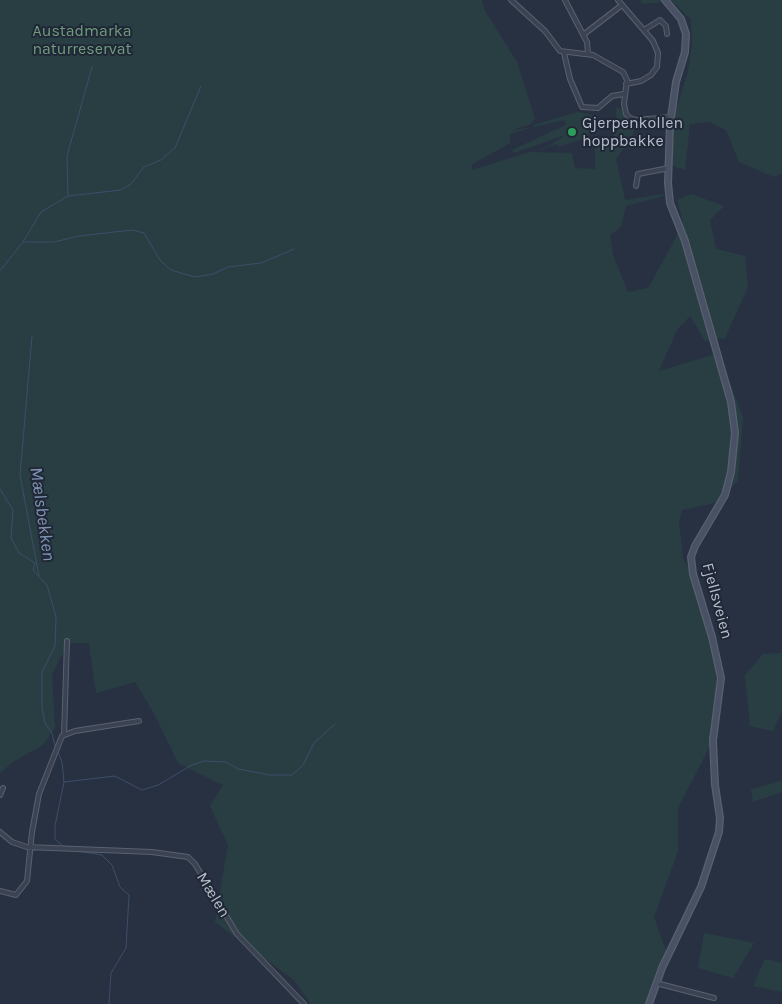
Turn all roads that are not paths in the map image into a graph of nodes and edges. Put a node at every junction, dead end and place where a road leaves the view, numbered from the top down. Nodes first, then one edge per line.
1 (511, 0) edge
2 (565, 0) edge
3 (618, 0) edge
4 (665, 0) edge
5 (622, 5) junction
6 (644, 30) junction
7 (667, 34) dead end
8 (583, 35) junction
9 (564, 53) junction
10 (588, 54) junction
11 (626, 84) junction
12 (624, 94) junction
13 (671, 117) junction
14 (669, 168) junction
15 (636, 186) dead end
16 (67, 641) dead end
17 (139, 721) dead end
18 (64, 735) junction
19 (3, 788) dead end
20 (0, 795) edge
21 (0, 832) edge
22 (31, 848) junction
23 (0, 891) edge
24 (656, 983) junction
25 (714, 998) dead end
26 (304, 1004) edge
27 (649, 1004) edge

1 - 9 street
2 - 8 street
3 - 5 street
4 - 13 main road, Fjellsveien
5 - 6 street
5 - 8 street
6 - 7 street
6 - 11 street
8 - 10 street
9 - 10 street
9 - 12 street
10 - 11 street
11 - 12 street
12 - 13 street
13 - 14 main road, Fjellsveien
14 - 15 street
14 - 24 main road, Fjellsveien
16 - 18 street
17 - 18 street
18 - 22 street
19 - 20 street
21 - 22 street
22 - 23 street
22 - 26 street, Mælen
24 - 25 street
24 - 27 main road, Fjellsveien

